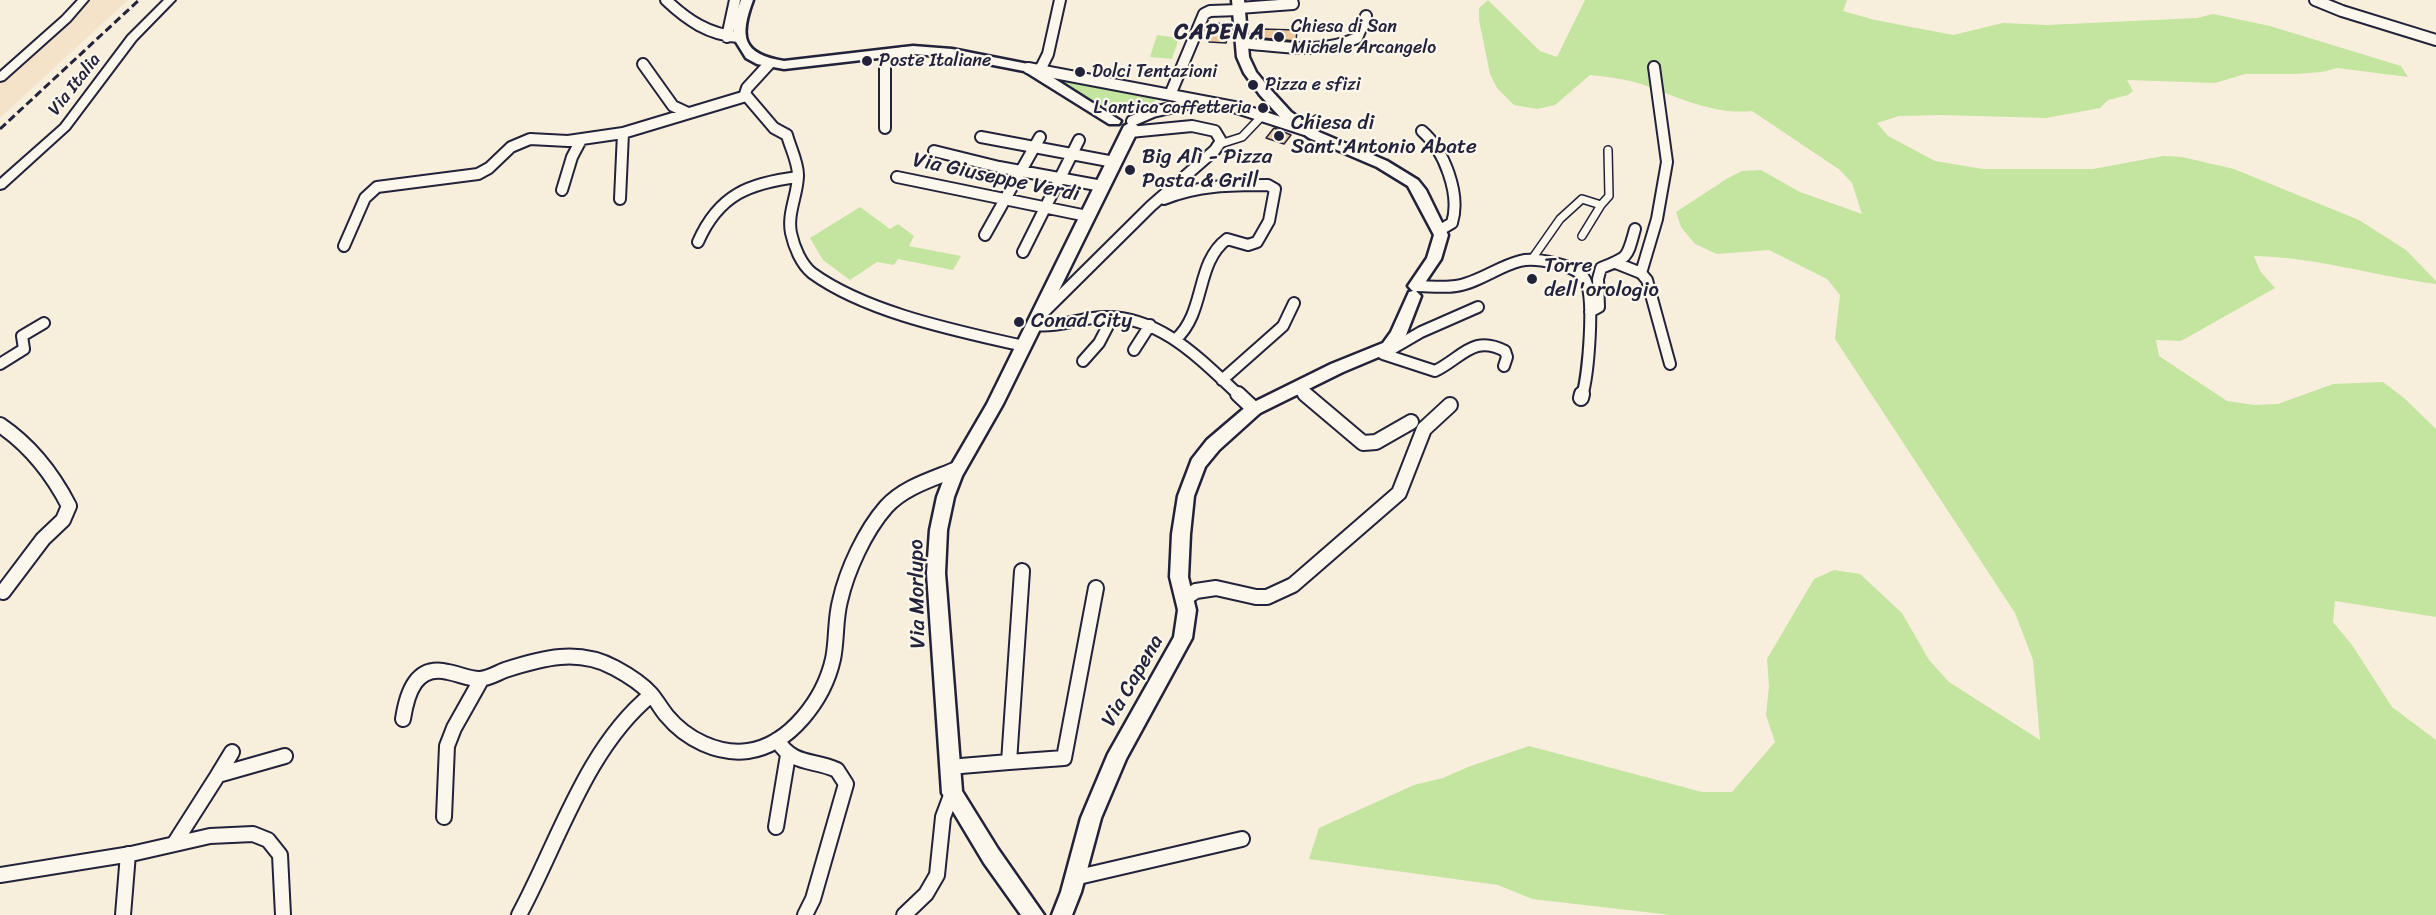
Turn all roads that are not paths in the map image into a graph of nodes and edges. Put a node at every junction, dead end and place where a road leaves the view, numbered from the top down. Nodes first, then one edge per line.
1 (83, 0) edge
2 (170, 0) edge
3 (666, 0) edge
4 (735, 0) edge
5 (747, 0) edge
6 (1060, 0) edge
7 (2315, 0) edge
8 (1295, 3) edge
9 (1239, 6) edge
10 (1366, 16) dead end
11 (733, 37) junction
12 (2436, 40) edge
13 (1241, 43) junction
14 (913, 50) junction
15 (643, 64) dead end
16 (769, 64) junction
17 (1654, 67) dead end
18 (1034, 69) junction
19 (0, 78) edge
20 (1168, 95) junction
21 (746, 96) junction
22 (1181, 102) junction
23 (1276, 105) junction
24 (1153, 112) junction
25 (688, 113) junction
26 (1262, 115) junction
27 (1115, 124) junction
28 (1309, 124) junction
29 (885, 128) dead end
30 (1129, 131) junction
31 (1422, 131) dead end
32 (623, 133) junction
33 (981, 137) dead end
34 (1040, 137) dead end
35 (582, 140) junction
36 (1079, 140) dead end
37 (1220, 144) junction
38 (1034, 147) junction
39 (1608, 150) dead end
40 (934, 151) dead end
41 (1072, 154) junction
42 (1114, 162) junction
43 (1021, 171) junction
44 (798, 177) junction
45 (897, 177) dead end
46 (1060, 178) junction
47 (0, 185) edge
48 (1102, 186) junction
49 (562, 190) dead end
50 (620, 199) dead end
51 (1005, 200) junction
52 (1154, 204) junction
53 (1601, 205) junction
54 (1045, 207) junction
55 (1087, 216) junction
56 (1635, 229) dead end
57 (1440, 230) junction
58 (985, 235) dead end
59 (1582, 236) dead end
60 (698, 242) dead end
61 (344, 246) dead end
62 (1023, 252) dead end
63 (1532, 260) junction
64 (1616, 263) junction
65 (1641, 273) junction
66 (1415, 288) junction
67 (1294, 303) dead end
68 (1478, 307) dead end
69 (1590, 312) junction
70 (1112, 318) junction
71 (1035, 322) junction
72 (44, 323) dead end
73 (1150, 325) junction
74 (1176, 339) junction
75 (1023, 346) junction
76 (1134, 350) dead end
77 (1381, 353) junction
78 (1083, 361) dead end
79 (0, 364) edge
80 (1670, 364) dead end
81 (1504, 366) dead end
82 (1222, 380) junction
83 (1297, 388) junction
84 (1581, 398) dead end
85 (1450, 405) dead end
86 (1254, 410) junction
87 (1410, 422) dead end
88 (0, 425) edge
89 (957, 469) junction
90 (1022, 571) dead end
91 (1096, 588) dead end
92 (3, 592) dead end
93 (1185, 598) junction
94 (481, 680) junction
95 (651, 695) junction
96 (403, 719) dead end
97 (777, 740) junction
98 (232, 752) dead end
99 (788, 755) junction
100 (285, 756) dead end
101 (1009, 762) junction
102 (949, 767) junction
103 (218, 775) junction
104 (952, 793) junction
105 (444, 817) dead end
106 (776, 827) dead end
107 (1242, 839) dead end
108 (174, 844) junction
109 (128, 854) junction
110 (0, 875) edge
111 (1074, 878) junction
112 (123, 915) edge
113 (283, 915) edge
114 (519, 915) edge
115 (805, 915) edge
116 (904, 915) edge
117 (1034, 915) edge
118 (1062, 915) edge

1 - 19 street
2 - 47 street, Via Italia
3 - 11 street
4 - 11 street
5 - 11 main road
6 - 18 street
7 - 12 street
8 - 9 street
9 - 13 main road
9 - 20 street
10 - 13 street
11 - 16 main road
13 - 23 main road
14 - 16 main road
14 - 18 main road
14 - 29 street
15 - 25 street
16 - 21 street
17 - 65 street
18 - 20 street
18 - 27 main road
20 - 22 street
20 - 24 street
21 - 25 street
21 - 44 street
22 - 24 street
22 - 26 street
23 - 26 street
23 - 28 main road
24 - 30 street
25 - 32 street
26 - 28 street
26 - 37 street
27 - 30 main road
27 - 30 main road
28 - 57 main road
30 - 37 street
30 - 42 main road, Via Morlupo
31 - 57 street
32 - 35 street
32 - 50 street
33 - 38 street
34 - 38 street
35 - 49 street
35 - 61 street
36 - 41 street
37 - 52 street
38 - 41 street
38 - 43 street
39 - 53 street
40 - 43 street
41 - 42 street
41 - 46 street
42 - 48 main road, Via Morlupo
43 - 46 street
43 - 51 street
44 - 60 street
44 - 75 street
45 - 51 street, Via Giuseppe Verdi
46 - 48 street
46 - 54 street
48 - 55 main road, Via Morlupo
51 - 54 street, Via Giuseppe Verdi
51 - 58 street
52 - 71 street
52 - 74 street
53 - 59 street
53 - 63 street
54 - 55 street, Via Giuseppe Verdi
54 - 62 street
55 - 71 main road, Via Morlupo
56 - 64 street
57 - 66 main road
63 - 66 street
63 - 69 street
64 - 65 street
64 - 69 street
65 - 80 street
66 - 77 main road
67 - 82 street
68 - 77 street
69 - 84 street
70 - 71 street
70 - 73 street
70 - 78 street
71 - 75 main road, Via Morlupo
72 - 79 street
73 - 74 street
73 - 76 street
74 - 82 street
75 - 89 main road, Via Morlupo
77 - 81 street
77 - 83 main road, Via Capena
82 - 86 street
83 - 86 main road, Via Capena
83 - 87 street
85 - 93 street
86 - 93 main road, Via Capena
88 - 92 street
89 - 97 street
89 - 102 main road, Via Morlupo
90 - 101 street
91 - 101 street
93 - 111 main road, Via Capena
94 - 95 street
94 - 96 street
94 - 105 street
95 - 97 street
95 - 114 street
97 - 99 street
98 - 103 street
99 - 106 street
99 - 115 street
100 - 103 street
101 - 102 street
102 - 104 main road, Via Morlupo
103 - 108 street
104 - 116 street
104 - 117 main road, Via Morlupo
107 - 111 street
108 - 109 street
108 - 113 street
109 - 110 street
109 - 112 street
111 - 118 main road, Via Capena

